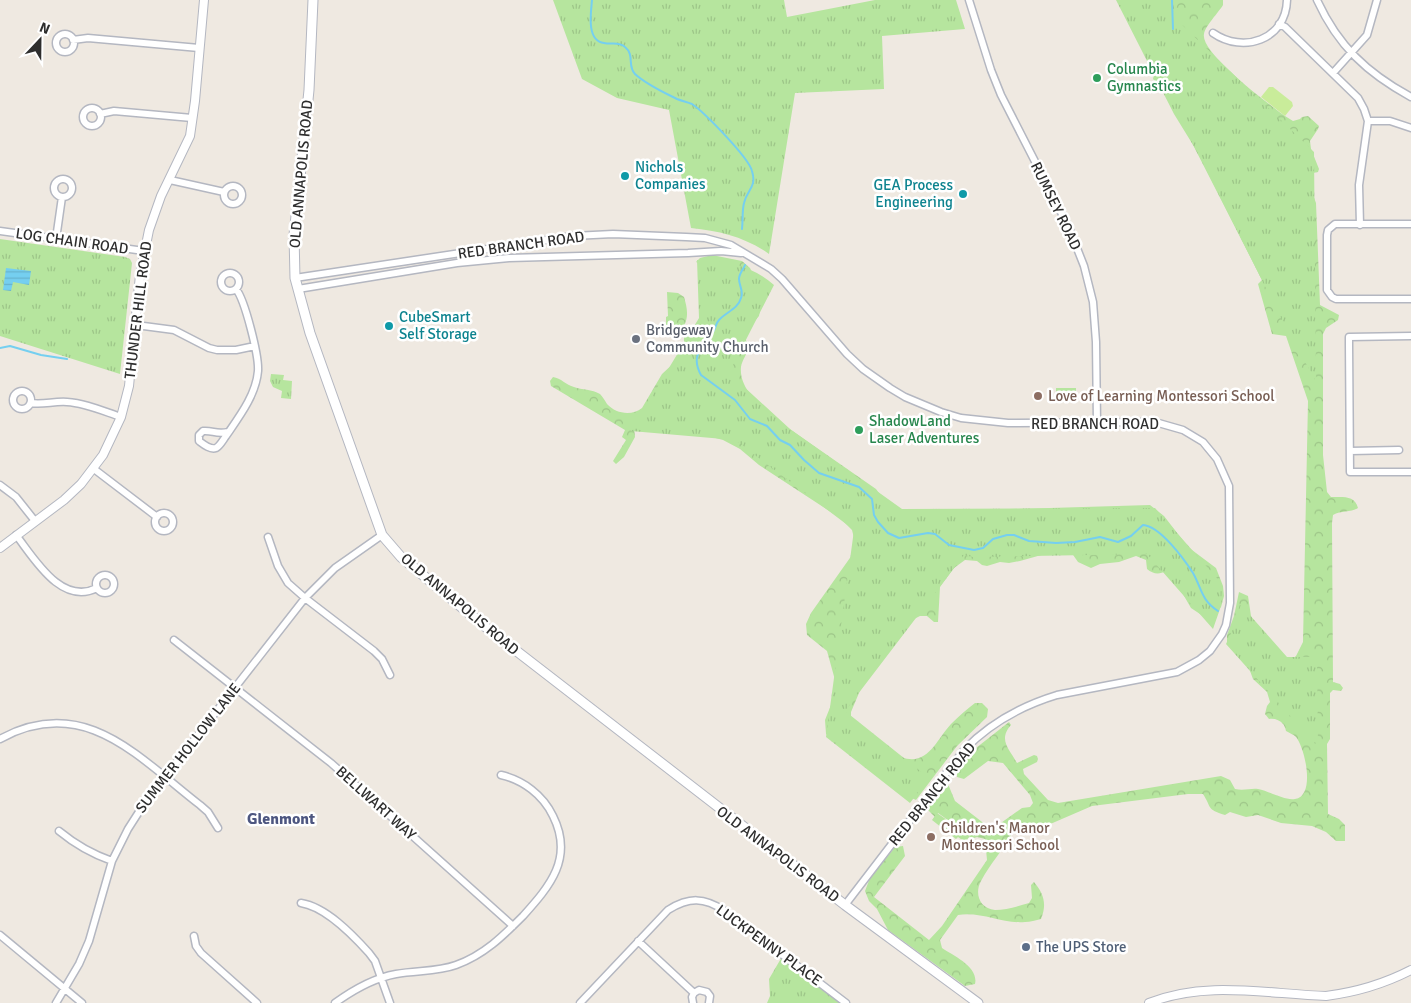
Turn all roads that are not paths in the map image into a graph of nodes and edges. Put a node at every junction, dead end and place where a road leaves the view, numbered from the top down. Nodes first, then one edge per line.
1 (204, 0) edge
2 (313, 0) edge
3 (969, 0) edge
4 (1287, 0) edge
5 (1317, 0) edge
6 (1377, 0) edge
7 (1279, 24) junction
8 (1213, 33) dead end
9 (73, 40) dead end
10 (199, 48) junction
11 (1352, 54) junction
12 (1333, 73) junction
13 (1411, 96) edge
14 (100, 114) dead end
15 (192, 118) junction
16 (1368, 120) junction
17 (1411, 128) edge
18 (170, 180) junction
19 (224, 192) dead end
20 (62, 197) dead end
21 (1411, 224) edge
22 (1360, 225) junction
23 (0, 231) edge
24 (56, 238) junction
25 (144, 251) junction
26 (745, 253) junction
27 (295, 278) junction
28 (236, 289) dead end
29 (298, 289) junction
30 (1411, 299) edge
31 (136, 324) junction
32 (1411, 336) edge
33 (254, 346) junction
34 (31, 403) dead end
35 (121, 417) junction
36 (1097, 423) junction
37 (228, 432) dead end
38 (1399, 450) dead end
39 (1350, 451) junction
40 (94, 469) junction
41 (1411, 472) edge
42 (0, 485) edge
43 (157, 517) dead end
44 (35, 521) junction
45 (16, 535) junction
46 (382, 535) junction
47 (268, 537) dead end
48 (0, 548) edge
49 (97, 588) dead end
50 (304, 598) junction
51 (174, 640) dead end
52 (390, 674) dead end
53 (234, 687) junction
54 (0, 739) edge
55 (501, 775) dead end
56 (165, 777) junction
57 (218, 828) dead end
58 (59, 831) dead end
59 (112, 861) junction
60 (301, 903) dead end
61 (845, 905) junction
62 (513, 926) junction
63 (0, 935) edge
64 (194, 936) dead end
65 (638, 941) junction
66 (1411, 970) edge
67 (382, 978) junction
68 (65, 989) junction
69 (694, 993) junction
70 (56, 1003) edge
71 (82, 1003) edge
72 (256, 1003) edge
73 (335, 1003) edge
74 (390, 1003) edge
75 (580, 1003) edge
76 (693, 1003) edge
77 (709, 1003) edge
78 (846, 1003) edge
79 (978, 1003) edge
80 (1149, 1003) edge

1 - 10 street, THUNDER HILL ROAD
2 - 27 main road, OLD ANNAPOLIS ROAD
3 - 36 street, RUMSEY ROAD
4 - 7 street
5 - 11 street
6 - 11 street
7 - 8 street
7 - 12 street
9 - 10 street
10 - 15 street, THUNDER HILL ROAD
11 - 12 street
11 - 13 street
12 - 16 street
14 - 15 street
15 - 18 street, THUNDER HILL ROAD
16 - 17 street
16 - 22 street
18 - 19 street
18 - 25 street, THUNDER HILL ROAD
20 - 24 street
21 - 22 street
22 - 30 street
23 - 24 street, LOG CHAIN ROAD
24 - 25 street, LOG CHAIN ROAD
25 - 31 street, THUNDER HILL ROAD
26 - 27 street, RED BRANCH ROAD
26 - 29 street, RED BRANCH ROAD
26 - 36 street, RED BRANCH ROAD
27 - 29 main road, OLD ANNAPOLIS ROAD
28 - 33 street
29 - 46 main road, OLD ANNAPOLIS ROAD
31 - 33 street
31 - 35 street, THUNDER HILL ROAD
32 - 39 street
33 - 37 street
34 - 35 street
35 - 40 street, THUNDER HILL ROAD
36 - 61 street, RED BRANCH ROAD
38 - 39 street
39 - 41 street
40 - 43 street
40 - 44 street, THUNDER HILL ROAD
42 - 44 street
44 - 45 street, THUNDER HILL ROAD
45 - 48 street, THUNDER HILL ROAD
45 - 49 street
46 - 50 street, SUMMER HOLLOW LANE
46 - 61 main road, OLD ANNAPOLIS ROAD
47 - 50 street
50 - 52 street
50 - 53 street, SUMMER HOLLOW LANE
51 - 53 street, BELLWART WAY
53 - 56 street, SUMMER HOLLOW LANE
53 - 62 street, BELLWART WAY
54 - 56 street
55 - 62 street
56 - 57 street
56 - 59 street, SUMMER HOLLOW LANE
58 - 59 street
59 - 68 street, SUMMER HOLLOW LANE
60 - 67 street
61 - 79 main road, OLD ANNAPOLIS ROAD
62 - 67 street
63 - 68 street
64 - 72 street
65 - 69 street
65 - 75 street, LUCKPENNY PLACE
65 - 78 street, LUCKPENNY PLACE
66 - 80 street
67 - 73 street
67 - 74 street
68 - 70 street, SUMMER HOLLOW LANE
68 - 71 street
69 - 76 street
69 - 77 street

